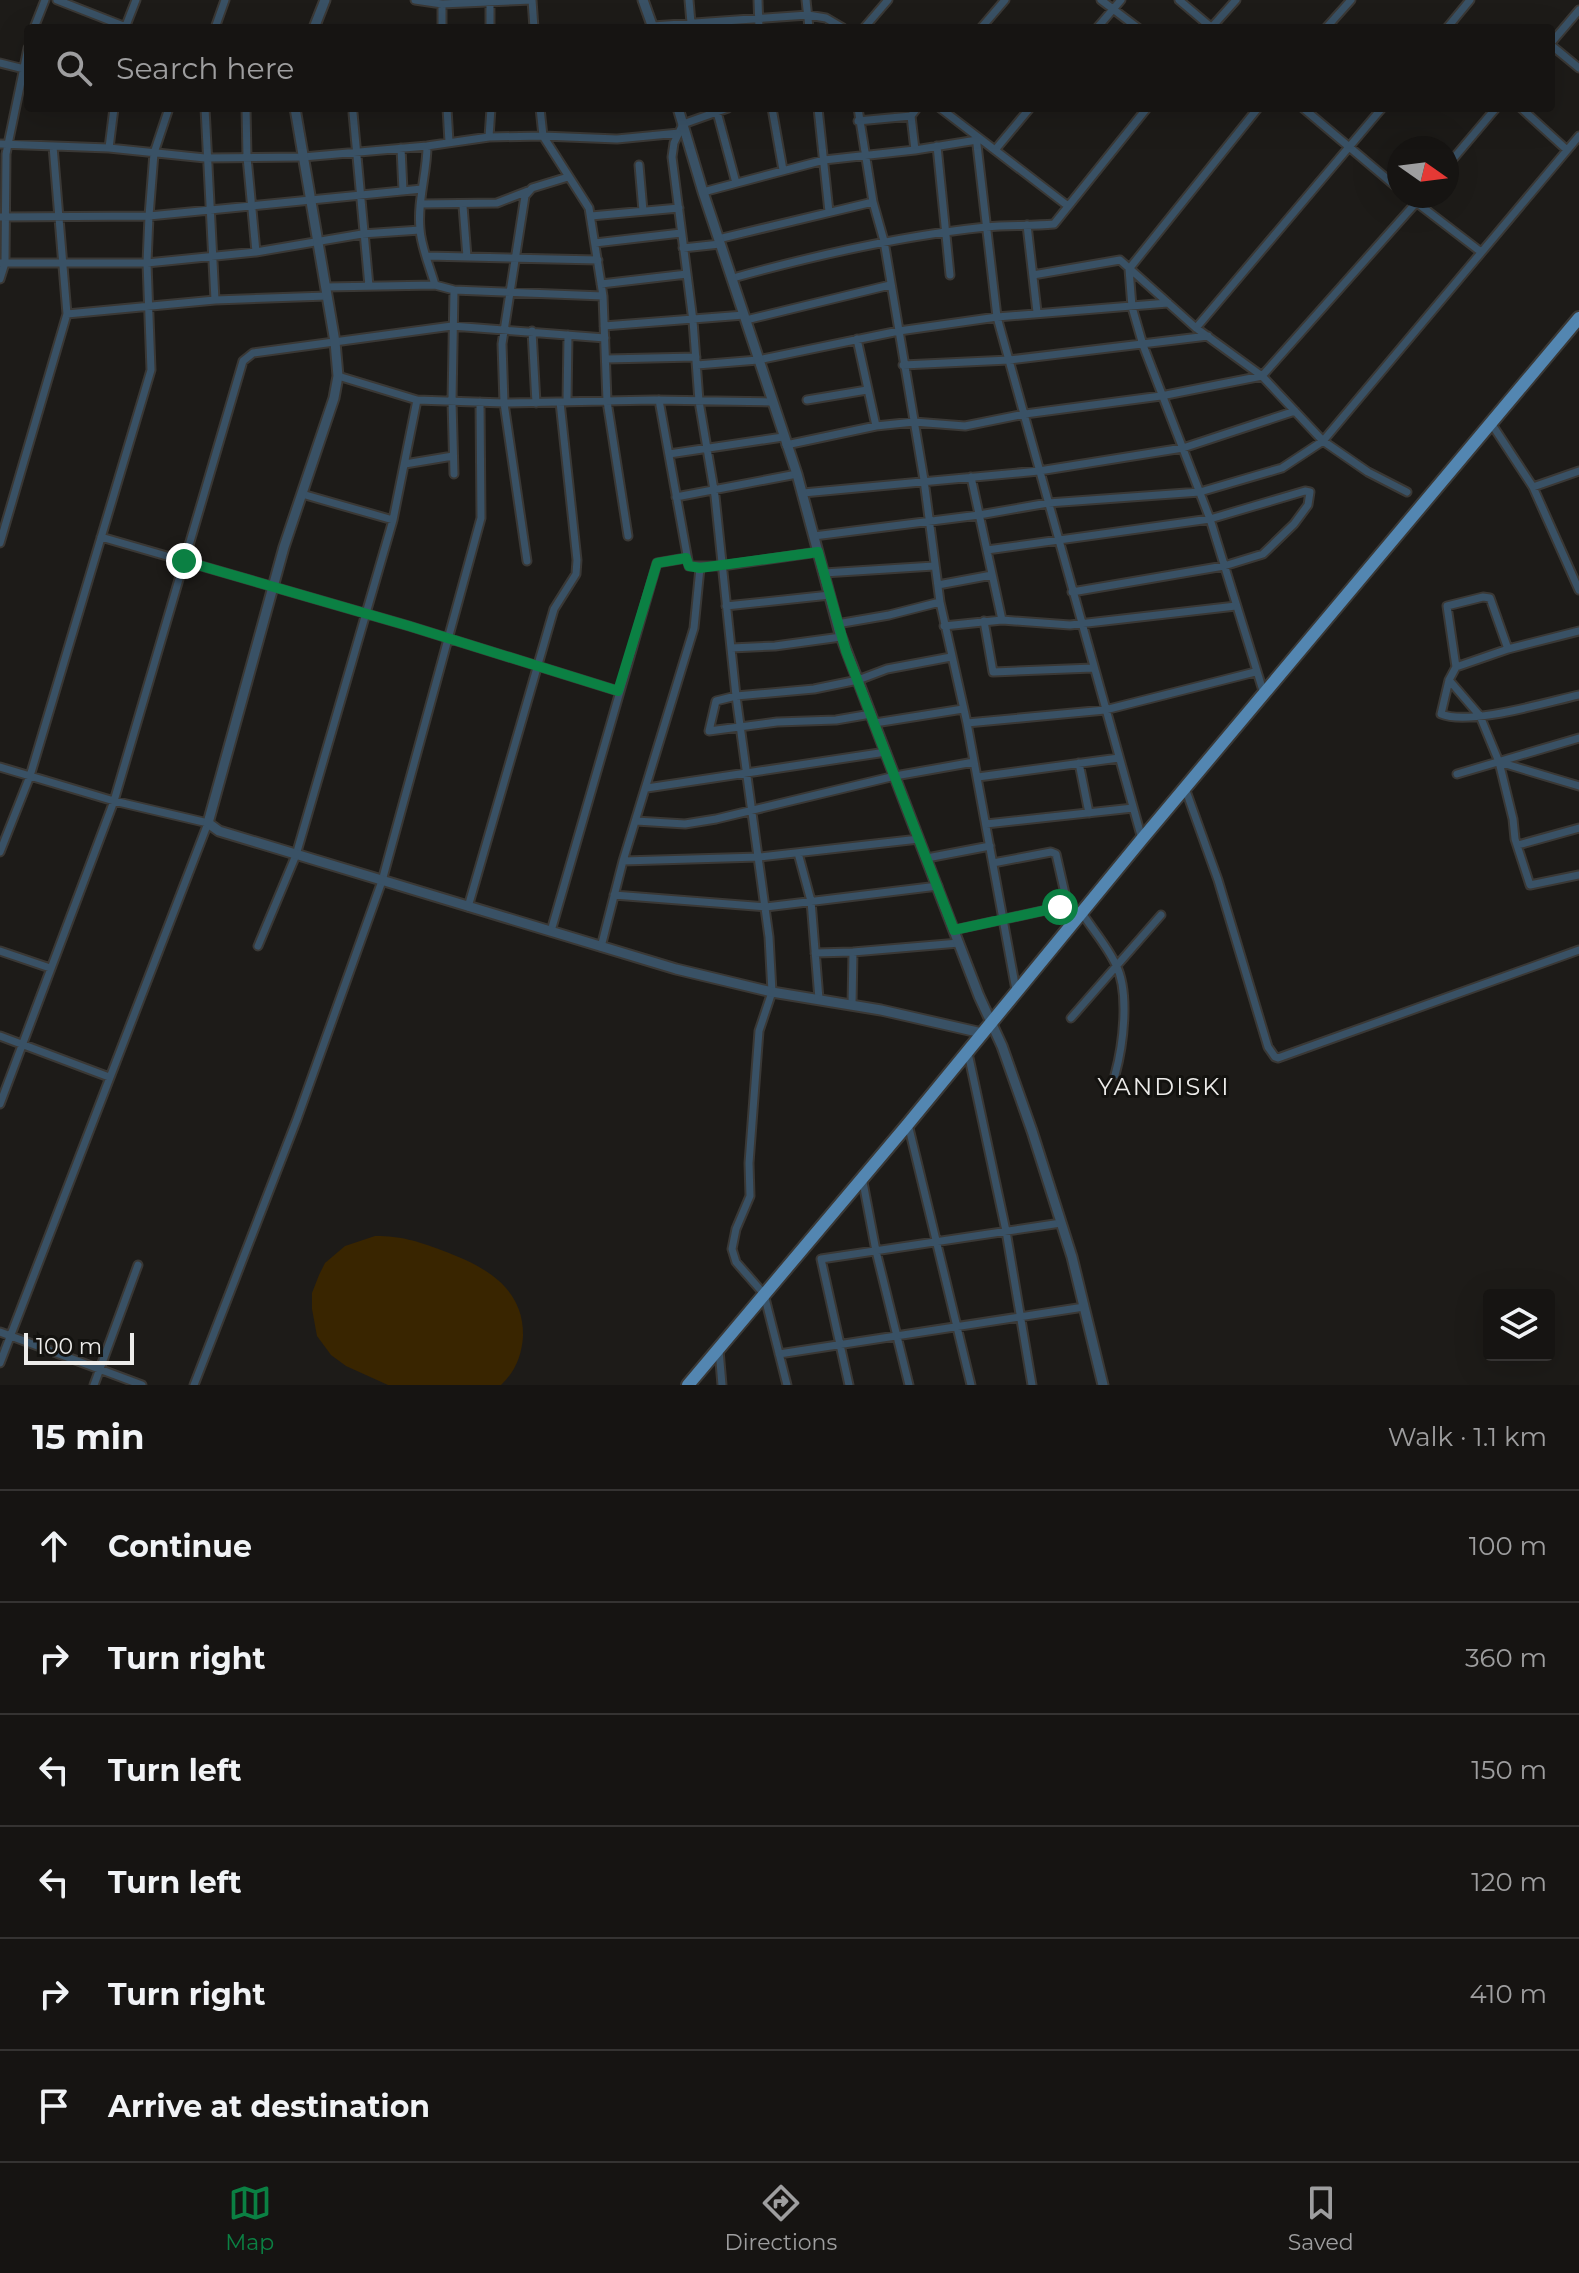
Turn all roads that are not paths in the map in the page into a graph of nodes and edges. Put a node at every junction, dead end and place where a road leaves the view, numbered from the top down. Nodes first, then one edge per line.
1 (45, 0) edge
2 (57, 0) edge
3 (136, 0) edge
4 (225, 0) edge
5 (325, 0) edge
6 (415, 0) edge
7 (532, 0) edge
8 (643, 0) edge
9 (689, 0) edge
10 (758, 0) edge
11 (806, 0) edge
12 (888, 0) edge
13 (1005, 0) edge
14 (1101, 0) edge
15 (1121, 0) edge
16 (1179, 0) edge
17 (1236, 0) edge
18 (1351, 0) edge
19 (1470, 0) edge
20 (490, 1) edge
21 (442, 4) junction
22 (1113, 9) junction
23 (1579, 10) edge
24 (808, 15) junction
25 (758, 17) junction
26 (691, 23) junction
27 (36, 24) edge
28 (116, 24) edge
29 (127, 24) edge
30 (216, 24) edge
31 (316, 24) edge
32 (442, 24) edge
33 (490, 24) edge
34 (534, 24) edge
35 (652, 24) edge
36 (682, 24) edge
37 (759, 24) edge
38 (809, 24) edge
39 (838, 24) edge
40 (867, 24) edge
41 (984, 24) edge
42 (1100, 24) edge
43 (1133, 24) edge
44 (1207, 24) edge
45 (1215, 24) edge
46 (1330, 24) edge
47 (1450, 24) edge
48 (1555, 39) edge
49 (1555, 47) edge
50 (0, 63) edge
51 (1579, 68) edge
52 (24, 70) edge
53 (24, 74) edge
54 (114, 112) edge
55 (168, 112) edge
56 (205, 112) edge
57 (246, 112) edge
58 (296, 112) edge
59 (447, 112) edge
60 (491, 112) edge
61 (540, 112) edge
62 (679, 112) edge
63 (717, 112) joint
64 (773, 112) edge
65 (818, 112) edge
66 (858, 112) edge
67 (914, 112) edge
68 (945, 112) edge
69 (1027, 112) edge
70 (1144, 112) edge
71 (1255, 112) edge
72 (1307, 112) edge
73 (1379, 112) edge
74 (1493, 112) edge
75 (1525, 112) edge
76 (353, 113) dead end
77 (911, 116) junction
78 (858, 121) junction
79 (681, 128) junction
80 (543, 136) junction
81 (1579, 136) edge
82 (489, 137) junction
83 (976, 138) junction
84 (449, 142) junction
85 (4, 144) edge
86 (53, 146) junction
87 (427, 146) junction
88 (937, 146) junction
89 (109, 148) junction
90 (401, 148) junction
91 (1349, 149) junction
92 (915, 150) junction
93 (995, 150) junction
94 (1567, 150) junction
95 (356, 151) junction
96 (1459, 152) edge
97 (154, 153) junction
98 (865, 156) junction
99 (247, 157) junction
100 (303, 157) junction
101 (205, 158) junction
102 (824, 160) junction
103 (639, 165) dead end
104 (783, 170) junction
105 (568, 177) junction
106 (1387, 179) edge
107 (736, 183) junction
108 (422, 189) junction
109 (403, 191) junction
110 (528, 191) junction
111 (703, 192) junction
112 (359, 195) junction
113 (311, 199) junction
114 (873, 202) junction
115 (421, 204) junction
116 (463, 206) junction
117 (1068, 206) junction
118 (252, 207) junction
119 (679, 208) junction
120 (1411, 208) edge
121 (1430, 208) edge
122 (643, 211) junction
123 (211, 212) junction
124 (829, 212) junction
125 (149, 216) junction
126 (591, 216) junction
127 (3, 217) edge
128 (59, 218) junction
129 (1027, 225) junction
130 (986, 227) junction
131 (420, 230) junction
132 (681, 233) junction
133 (946, 233) junction
134 (362, 234) junction
135 (318, 240) junction
136 (719, 241) junction
137 (884, 241) junction
138 (595, 243) junction
139 (683, 248) junction
140 (256, 252) junction
141 (1481, 252) junction
142 (213, 255) junction
143 (427, 256) junction
144 (467, 257) junction
145 (515, 258) junction
146 (598, 260) junction
147 (3, 263) edge
148 (147, 263) junction
149 (63, 265) junction
150 (1129, 269) junction
151 (687, 274) junction
152 (950, 275) dead end
153 (1033, 275) junction
154 (733, 278) junction
155 (0, 279) edge
156 (601, 284) junction
157 (435, 285) junction
158 (890, 285) junction
159 (369, 286) junction
160 (454, 290) junction
161 (327, 292) junction
162 (508, 293) junction
163 (603, 296) junction
164 (215, 300) junction
165 (1168, 303) junction
166 (149, 307) junction
167 (1132, 307) junction
168 (1037, 312) junction
169 (67, 314) junction
170 (745, 317) junction
171 (997, 317) junction
172 (1579, 318) edge
173 (693, 321) junction
174 (452, 326) junction
175 (604, 326) junction
176 (1196, 328) junction
177 (503, 329) junction
178 (532, 331) junction
179 (899, 331) junction
180 (568, 335) junction
181 (1208, 336) junction
182 (605, 338) junction
183 (857, 339) junction
184 (335, 342) junction
185 (1143, 345) junction
186 (606, 359) junction
187 (758, 360) junction
188 (1009, 360) junction
189 (697, 361) junction
190 (903, 365) junction
191 (338, 376) junction
192 (1262, 376) junction
193 (867, 390) junction
194 (1161, 396) junction
195 (417, 400) junction
196 (659, 400) junction
197 (807, 400) dead end
198 (452, 401) junction
199 (607, 401) junction
200 (699, 401) junction
201 (480, 402) junction
202 (564, 402) junction
203 (772, 402) junction
204 (504, 403) junction
205 (536, 403) junction
206 (1295, 411) junction
207 (1025, 414) junction
208 (914, 422) junction
209 (1491, 423) junction
210 (876, 426) junction
211 (785, 441) junction
212 (1323, 441) junction
213 (707, 447) junction
214 (1183, 448) junction
215 (669, 454) junction
216 (453, 456) junction
217 (405, 464) junction
218 (1039, 471) junction
219 (1579, 471) edge
220 (454, 474) dead end
221 (797, 474) junction
222 (971, 477) junction
223 (924, 480) junction
224 (1533, 487) junction
225 (713, 489) junction
226 (1200, 492) junction
227 (1407, 492) dead end
228 (803, 493) junction
229 (302, 494) junction
230 (676, 497) junction
231 (1048, 503) junction
232 (979, 515) junction
233 (1210, 519) junction
234 (393, 520) junction
235 (928, 522) junction
236 (628, 536) dead end
237 (814, 536) junction
238 (101, 537) junction
239 (1058, 542) junction
240 (0, 543) edge
241 (987, 550) junction
242 (818, 552) junction
243 (686, 558) junction
244 (184, 561) junction
245 (527, 561) dead end
246 (722, 566) junction
247 (934, 566) junction
248 (1224, 566) junction
249 (700, 568) junction
250 (824, 573) junction
251 (992, 575) junction
252 (938, 585) junction
253 (273, 588) junction
254 (1579, 590) edge
255 (1072, 592) junction
256 (830, 595) junction
257 (940, 602) junction
258 (726, 606) junction
259 (1236, 606) junction
260 (364, 613) junction
261 (1002, 620) junction
262 (984, 621) junction
263 (837, 624) junction
264 (1081, 624) junction
265 (944, 626) junction
266 (1579, 631) edge
267 (841, 637) junction
268 (447, 639) junction
269 (731, 648) junction
270 (1508, 649) junction
271 (951, 657) junction
272 (537, 667) junction
273 (1456, 667) junction
274 (1093, 668) junction
275 (1255, 672) junction
276 (858, 680) junction
277 (1449, 680) junction
278 (618, 691) junction
279 (1264, 694) junction
280 (1579, 695) edge
281 (736, 696) junction
282 (963, 709) junction
283 (1105, 710) junction
284 (1480, 716) junction
285 (873, 718) junction
286 (967, 723) junction
287 (742, 727) junction
288 (1579, 738) edge
289 (886, 752) junction
290 (1119, 758) junction
291 (974, 762) junction
292 (1499, 762) junction
293 (1079, 763) junction
294 (0, 767) edge
295 (748, 774) junction
296 (1457, 774) dead end
297 (30, 776) junction
298 (895, 776) junction
299 (978, 777) junction
300 (647, 788) junction
301 (1185, 788) junction
302 (1578, 789) edge
303 (114, 801) junction
304 (1133, 808) junction
305 (753, 810) junction
306 (1089, 813) junction
307 (636, 821) junction
308 (208, 823) junction
309 (986, 824) junction
310 (1579, 828) edge
311 (919, 839) junction
312 (1142, 839) junction
313 (1518, 845) junction
314 (990, 846) junction
315 (0, 852) edge
316 (798, 853) junction
317 (296, 855) junction
318 (759, 857) junction
319 (927, 858) junction
320 (623, 861) junction
321 (993, 863) junction
322 (1579, 875) edge
323 (382, 881) junction
324 (938, 886) junction
325 (614, 895) junction
326 (811, 901) junction
327 (468, 907) junction
328 (766, 907) junction
329 (1082, 913) junction
330 (1161, 915) dead end
331 (1003, 920) junction
332 (954, 930) junction
333 (551, 931) junction
334 (959, 943) junction
335 (258, 946) dead end
336 (601, 947) junction
337 (1579, 950) edge
338 (0, 951) edge
339 (853, 952) junction
340 (815, 953) junction
341 (1117, 965) junction
342 (50, 968) junction
343 (772, 992) junction
344 (1016, 993) junction
345 (819, 999) junction
346 (852, 1004) junction
347 (1071, 1018) dead end
348 (992, 1022) junction
349 (982, 1033) junction
350 (0, 1036) edge
351 (22, 1043) junction
352 (967, 1051) junction
353 (1115, 1075) dead end
354 (109, 1077) junction
355 (0, 1104) edge
356 (908, 1124) junction
357 (862, 1177) junction
358 (1061, 1223) junction
359 (1006, 1231) junction
360 (938, 1242) junction
361 (876, 1251) junction
362 (138, 1265) dead end
363 (764, 1294) junction
364 (1084, 1307) junction
365 (1021, 1318) junction
366 (957, 1326) junction
367 (0, 1332) edge
368 (11, 1336) junction
369 (898, 1336) junction
370 (840, 1345) junction
371 (718, 1348) junction
372 (779, 1354) junction
373 (0, 1363) edge
374 (100, 1369) junction
375 (94, 1385) edge
376 (142, 1385) edge
377 (194, 1385) edge
378 (688, 1385) edge
379 (722, 1385) edge
380 (787, 1385) edge
381 (849, 1385) edge
382 (909, 1385) edge
383 (971, 1385) edge
384 (1032, 1385) edge
385 (1103, 1385) edge

1 - 27 street
2 - 28 street
3 - 29 street
4 - 30 street
5 - 31 street
6 - 21 street
7 - 20 street
7 - 34 street
8 - 35 street
9 - 26 street
10 - 25 street
11 - 24 street
12 - 40 street
13 - 41 street
14 - 22 street
15 - 22 street
16 - 44 street
17 - 45 street
18 - 46 street
19 - 47 street
20 - 21 street
20 - 33 street
21 - 32 street
22 - 42 street
22 - 43 street
23 - 48 street
24 - 25 street
24 - 38 street
24 - 39 street
25 - 26 street
25 - 37 street
26 - 36 street
49 - 51 street
50 - 52 street
53 - 85 street
54 - 89 street
55 - 97 street
56 - 101 street
57 - 99 street
58 - 100 street
59 - 84 street
60 - 82 street
61 - 80 street
62 - 79 street
63 - 79 street
63 - 107 street
64 - 104 street
65 - 102 street
66 - 78 street
67 - 77 street
68 - 83 street
69 - 93 street
70 - 117 street
71 - 150 street
72 - 91 street
73 - 91 street
74 - 96 street
75 - 94 street
76 - 95 street
77 - 78 street
77 - 92 street
78 - 98 street
79 - 80 street
79 - 111 street
79 - 119 street
80 - 82 street
80 - 105 street
81 - 94 street
82 - 84 street
83 - 88 street
83 - 93 street
83 - 130 street
84 - 87 street
85 - 86 street
85 - 127 street
86 - 89 street
86 - 128 street
87 - 90 street
87 - 108 street
88 - 92 street
88 - 133 street
89 - 97 street
90 - 95 street
90 - 109 street
91 - 106 street
91 - 176 street
92 - 98 street
93 - 117 street
94 - 141 street
95 - 100 street
95 - 112 street
97 - 101 street
97 - 125 street
98 - 102 street
98 - 114 street
99 - 100 street
99 - 101 street
99 - 118 street
100 - 113 street
101 - 123 street
102 - 104 street
102 - 124 street
103 - 122 street
104 - 107 street
105 - 110 street
105 - 126 street
107 - 111 street
108 - 109 street
108 - 115 street
109 - 112 street
110 - 116 street
110 - 145 street
111 - 136 street
112 - 113 street
112 - 134 street
113 - 118 street
113 - 135 street
114 - 124 street
114 - 137 street
115 - 116 street
115 - 131 street
116 - 144 street
117 - 129 street
118 - 123 street
118 - 140 street
119 - 122 street
119 - 132 street
120 - 192 street
121 - 141 street
122 - 126 street
123 - 125 street
123 - 142 street
124 - 136 street
125 - 128 street
125 - 148 street
126 - 138 street
127 - 128 street
127 - 147 street
128 - 149 street
129 - 130 street
129 - 153 street
130 - 133 street
130 - 171 street
131 - 134 street
131 - 143 street
132 - 138 street
132 - 139 street
133 - 137 street
133 - 152 street
134 - 135 street
134 - 159 street
135 - 140 street
135 - 161 street
136 - 139 street
136 - 154 street
137 - 154 street
137 - 158 street
138 - 146 street
139 - 151 street
140 - 142 street
141 - 212 street
142 - 148 street
142 - 164 street
143 - 144 street
143 - 157 street
144 - 145 street
145 - 146 street
145 - 162 street
146 - 156 street
147 - 149 street
147 - 155 street
148 - 149 street
148 - 166 street
149 - 169 street
150 - 153 street
150 - 165 street
150 - 167 street
151 - 156 street
151 - 173 street
153 - 168 street
154 - 170 street
156 - 163 street
157 - 159 street
157 - 160 street
158 - 170 street
158 - 179 street
159 - 161 street
160 - 162 street
160 - 174 street
161 - 164 street
161 - 184 street
162 - 163 street
162 - 177 street
163 - 175 street
164 - 166 street
165 - 167 street
165 - 176 street
166 - 169 street
166 - 238 street
167 - 168 street
167 - 185 street
168 - 171 street
169 - 240 street
170 - 173 street
170 - 187 street
171 - 179 street
171 - 188 street
172 - 209 main road
173 - 175 street
173 - 189 street
174 - 177 street
174 - 184 street
174 - 198 street
175 - 182 street
176 - 181 street
177 - 178 street
177 - 204 street
178 - 180 street
178 - 205 street
179 - 183 street
179 - 190 street
180 - 182 street
180 - 202 street
181 - 185 street
181 - 192 street
182 - 186 street
183 - 187 street
183 - 193 street
184 - 191 street
184 - 244 street
185 - 188 street
185 - 194 street
186 - 189 street
186 - 199 street
187 - 189 street
187 - 203 street
188 - 190 street
188 - 207 street
189 - 200 street
190 - 208 street
191 - 195 street
191 - 229 street
192 - 194 street
192 - 206 street
193 - 197 street
193 - 210 street
194 - 207 street
194 - 214 street
195 - 198 street
195 - 217 street
196 - 199 street
196 - 200 street
196 - 215 street
198 - 201 street
198 - 216 street
199 - 202 street
199 - 236 street
200 - 203 street
200 - 213 street
201 - 204 street
201 - 268 street
202 - 205 street
202 - 272 street
203 - 211 street
204 - 205 street
204 - 245 street
206 - 212 street
206 - 214 street
207 - 208 street
207 - 218 street
208 - 210 street
208 - 223 street
209 - 224 street
209 - 279 main road
210 - 211 street
211 - 213 street
211 - 221 street
212 - 226 street
212 - 227 street
213 - 215 street
213 - 225 street
214 - 218 street
214 - 226 street
215 - 230 street
216 - 217 street
216 - 220 street
217 - 234 street
218 - 222 street
218 - 231 street
219 - 224 street
221 - 225 street
221 - 228 street
222 - 223 street
222 - 232 street
223 - 228 street
223 - 235 street
224 - 254 street
225 - 230 street
225 - 246 street
226 - 231 street
226 - 233 street
228 - 237 street
229 - 234 street
229 - 253 street
230 - 243 street
231 - 232 street
231 - 239 street
232 - 235 street
232 - 241 street
233 - 239 street
233 - 248 street
233 - 248 street
234 - 260 street
235 - 237 street
235 - 247 street
237 - 242 street
238 - 244 street
238 - 297 street
239 - 241 street
239 - 255 street
241 - 251 street
242 - 246 street
242 - 250 street
243 - 249 street
243 - 278 street
244 - 253 street
244 - 303 street
246 - 249 street
246 - 258 street
247 - 250 street
247 - 252 street
248 - 255 street
248 - 259 street
249 - 300 street
250 - 256 street
251 - 252 street
251 - 261 street
252 - 257 street
253 - 260 street
253 - 308 street
255 - 264 street
256 - 258 street
256 - 263 street
257 - 263 street
257 - 265 street
258 - 269 street
259 - 264 street
259 - 275 street
260 - 268 street
260 - 317 street
261 - 262 street
261 - 264 street
262 - 265 street
262 - 274 street
263 - 267 street
264 - 274 street
265 - 271 street
266 - 270 street
267 - 269 street
267 - 276 street
268 - 272 street
268 - 323 street
269 - 281 street
270 - 273 street
270 - 273 street
271 - 276 street
271 - 282 street
272 - 278 street
272 - 327 street
273 - 277 street
274 - 283 street
275 - 279 street
275 - 283 street
276 - 281 street
276 - 285 street
277 - 284 street
277 - 284 street
278 - 333 street
279 - 301 main road
280 - 284 street
281 - 287 street
281 - 287 street
282 - 285 street
282 - 286 street
283 - 286 street
283 - 290 street
284 - 292 street
285 - 287 street
285 - 289 street
286 - 291 street
287 - 295 street
288 - 292 street
289 - 295 street
289 - 298 street
290 - 293 street
290 - 304 street
291 - 298 street
291 - 299 street
292 - 296 street
292 - 302 street
292 - 313 street
293 - 299 street
293 - 306 street
294 - 297 street
295 - 300 street
295 - 305 street
297 - 303 street
297 - 315 street
298 - 305 street
298 - 311 street
299 - 309 street
300 - 307 street
301 - 312 main road
301 - 337 street
303 - 308 street
303 - 342 street
304 - 306 street
304 - 312 street
305 - 307 street
305 - 318 street
306 - 309 street
307 - 320 street
308 - 317 street
308 - 354 street
309 - 314 street
310 - 313 street
311 - 316 street
311 - 319 street
312 - 329 main road
313 - 322 street
314 - 319 street
314 - 321 street
316 - 318 street
316 - 326 street
317 - 323 street
317 - 335 street
318 - 320 street
318 - 328 street
319 - 324 street
320 - 325 street
321 - 331 street
321 - 331 street
323 - 327 street
323 - 377 street
324 - 326 street
324 - 332 street
325 - 328 street
325 - 336 street
326 - 328 street
326 - 340 street
327 - 333 street
328 - 343 street
329 - 341 street
329 - 344 main road
330 - 341 street
331 - 332 street
331 - 344 street
332 - 334 street
333 - 336 street
334 - 339 street
334 - 348 street
336 - 343 street
338 - 342 street
339 - 340 street
339 - 346 street
340 - 345 street
341 - 347 street
341 - 353 street
342 - 351 street
343 - 345 street
343 - 363 street
344 - 348 main road
345 - 346 street
346 - 349 street
348 - 349 main road
348 - 358 street
349 - 352 main road
350 - 351 street
351 - 354 street
351 - 355 street
352 - 356 main road
352 - 359 street
354 - 368 street
356 - 357 main road
356 - 360 street
357 - 361 street
357 - 363 main road
358 - 359 street
358 - 364 street
359 - 360 street
359 - 365 street
360 - 361 street
360 - 366 street
361 - 369 street
361 - 370 street
362 - 374 street
363 - 371 main road
363 - 372 street
364 - 365 street
364 - 385 street
365 - 366 street
365 - 384 street
366 - 369 street
366 - 383 street
367 - 368 street
368 - 373 street
368 - 374 street
369 - 370 street
369 - 382 street
370 - 372 street
370 - 381 street
371 - 378 main road
371 - 379 street
372 - 380 street
374 - 375 street
374 - 376 street

